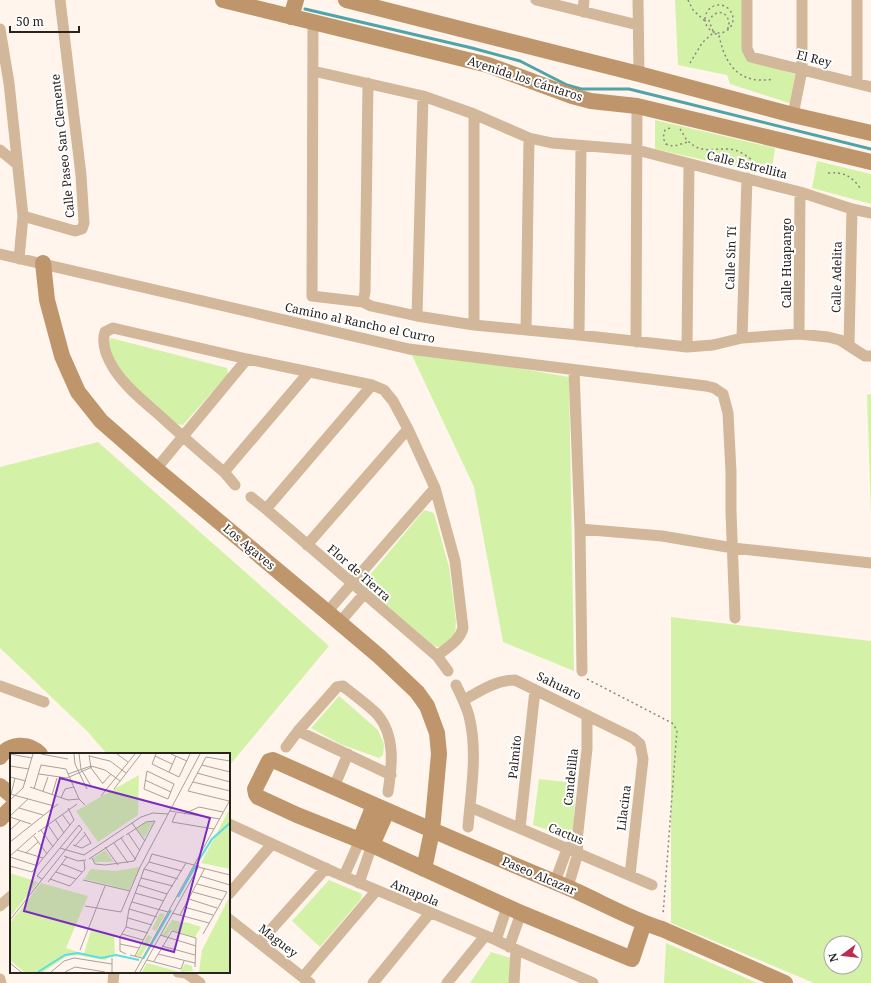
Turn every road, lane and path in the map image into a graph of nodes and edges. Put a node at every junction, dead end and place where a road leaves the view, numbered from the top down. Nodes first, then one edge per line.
1 (60, 0) edge
2 (223, 0) edge
3 (296, 0) edge
4 (346, 0) edge
5 (536, 0) edge
6 (584, 0) edge
7 (638, 0) edge
8 (688, 0) edge
9 (747, 0) edge
10 (802, 0) edge
11 (856, 0) edge
12 (584, 12) junction
13 (291, 17) junction
14 (705, 21) junction
15 (313, 22) junction
16 (638, 25) junction
17 (0, 29) edge
18 (714, 33) junction
19 (720, 33) junction
20 (690, 63) dead end
21 (802, 70) junction
22 (313, 71) junction
23 (639, 74) junction
24 (774, 79) dead end
25 (368, 83) junction
26 (857, 83) junction
27 (871, 87) edge
28 (423, 96) junction
29 (637, 106) junction
30 (474, 114) junction
31 (793, 115) junction
32 (871, 133) edge
33 (529, 138) junction
34 (688, 142) junction
35 (581, 146) junction
36 (0, 150) edge
37 (637, 150) junction
38 (753, 161) dead end
39 (871, 162) edge
40 (17, 164) junction
41 (689, 164) junction
42 (828, 173) dead end
43 (747, 178) junction
44 (860, 188) dead end
45 (800, 192) junction
46 (852, 209) junction
47 (871, 213) edge
48 (23, 216) junction
49 (0, 254) edge
50 (19, 259) junction
51 (43, 263) junction
52 (363, 302) junction
53 (417, 316) junction
54 (474, 325) junction
55 (526, 330) junction
56 (799, 334) junction
57 (579, 335) junction
58 (742, 338) junction
59 (636, 342) junction
60 (849, 345) junction
61 (687, 347) junction
62 (871, 356) edge
63 (247, 359) junction
64 (574, 370) junction
65 (309, 372) junction
66 (372, 385) junction
67 (408, 429) junction
68 (183, 437) junction
69 (156, 469) junction
70 (224, 472) junction
71 (235, 485) dead end
72 (435, 488) junction
73 (250, 497) dead end
74 (266, 509) junction
75 (580, 529) junction
76 (308, 545) junction
77 (732, 548) junction
78 (871, 563) edge
79 (351, 583) junction
80 (364, 594) junction
81 (327, 612) junction
82 (735, 618) dead end
83 (340, 622) junction
84 (437, 656) junction
85 (448, 671) dead end
86 (582, 671) joint
87 (456, 685) dead end
88 (0, 686) edge
89 (535, 690) junction
90 (464, 700) junction
91 (44, 702) dead end
92 (587, 715) junction
93 (298, 731) junction
94 (640, 744) joint
95 (286, 746) dead end
96 (39, 753) edge
97 (348, 754) junction
98 (0, 757) edge
99 (391, 775) junction
100 (0, 786) edge
101 (334, 787) junction
102 (388, 792) dead end
103 (10, 794) edge
104 (470, 807) junction
105 (381, 808) junction
106 (10, 809) edge
107 (0, 819) edge
108 (230, 824) edge
109 (468, 827) dead end
110 (520, 828) junction
111 (432, 831) junction
112 (577, 841) junction
113 (366, 843) junction
114 (272, 844) junction
115 (567, 849) junction
116 (578, 853) junction
117 (326, 868) junction
118 (424, 869) junction
119 (630, 875) junction
120 (344, 876) junction
121 (359, 883) junction
122 (561, 885) junction
123 (652, 885) dead end
124 (376, 891) junction
125 (230, 893) edge
126 (10, 897) edge
127 (0, 906) edge
128 (514, 910) junction
129 (430, 913) junction
130 (230, 920) edge
131 (644, 924) junction
132 (662, 929) junction
133 (491, 938) junction
134 (259, 943) junction
135 (512, 948) junction
136 (114, 973) edge
137 (177, 973) edge
138 (186, 973) edge
139 (572, 978) edge
140 (0, 979) edge
141 (307, 980) edge
142 (1, 983) edge
143 (113, 983) edge
144 (175, 983) edge
145 (200, 983) edge
146 (372, 983) edge
147 (447, 983) edge
148 (514, 983) edge
149 (593, 983) edge
150 (785, 983) edge

1 - 48 street, Calle Paseo San Clemente
2 - 13 street, Avenida los Cántaros
3 - 13 street
4 - 23 street
5 - 12 street
6 - 12 street
7 - 16 street
8 - 14 path
9 - 21 street, El Rey
10 - 21 street
11 - 26 street
12 - 16 street
13 - 15 street, Avenida los Cántaros
14 - 18 path
14 - 19 path
15 - 22 street
15 - 29 street, Avenida los Cántaros
16 - 23 street
17 - 40 street
18 - 19 path
18 - 19 path
18 - 20 path
18 - 24 path
21 - 26 street, El Rey
21 - 31 street
22 - 25 street, Calle Estrellita
22 - 52 street
23 - 31 street
25 - 28 street, Calle Estrellita
25 - 52 street
26 - 27 street, El Rey
28 - 30 street, Calle Estrellita
28 - 53 street
29 - 37 street
29 - 39 street, Avenida los Cántaros
30 - 33 street, Calle Estrellita
30 - 54 street
31 - 32 street
33 - 35 street, Calle Estrellita
33 - 55 street
34 - 34 path
34 - 38 path
35 - 37 street, Calle Estrellita
35 - 57 street
36 - 40 street
37 - 41 street, Calle Estrellita
37 - 59 street
40 - 48 street
41 - 43 street, Calle Estrellita
41 - 61 street
42 - 44 path
43 - 45 street, Calle Estrellita
43 - 58 street, Calle Sin Tí
45 - 46 street, Calle Estrellita
45 - 56 street, Calle Huapango
46 - 47 street, Calle Estrellita
46 - 60 street, Calle Adelita
48 - 50 street
49 - 50 street, Camino al Rancho el Curro
50 - 51 street, Camino al Rancho el Curro
51 - 64 street, Camino al Rancho el Curro
51 - 69 street, Los Agaves
52 - 53 street
53 - 54 street
54 - 55 street
55 - 57 street
56 - 58 street
56 - 60 street
57 - 59 street
58 - 61 street
59 - 61 street
60 - 62 street
63 - 65 street
63 - 68 street
63 - 68 street
64 - 75 street
64 - 77 street, Camino al Rancho el Curro
65 - 66 street
65 - 70 street
66 - 67 street
66 - 74 street
67 - 72 street
67 - 76 street
68 - 69 street
68 - 70 street
69 - 81 street, Los Agaves
70 - 71 street
72 - 79 street
72 - 84 street
73 - 74 street, Flor de Tierra
74 - 76 street, Flor de Tierra
75 - 77 street
75 - 86 street
76 - 79 street, Flor de Tierra
77 - 78 street
77 - 82 street
79 - 80 street, Flor de Tierra
79 - 81 street
80 - 83 street
80 - 84 street, Flor de Tierra
81 - 83 street, Los Agaves
83 - 111 street, Los Agaves
84 - 85 street, Flor de Tierra
86 - 132 path
87 - 90 street
88 - 91 street
89 - 90 street, Sahuaro
89 - 92 street, Sahuaro
89 - 110 street, Palmito
90 - 104 street
92 - 94 street, Sahuaro
92 - 112 street, Candelilla
93 - 95 street
93 - 97 street
93 - 99 street
94 - 119 street, Lilacina
96 - 98 street
97 - 99 street
97 - 101 street
99 - 102 street
100 - 103 street
101 - 105 street, Paseo Alcazar
101 - 113 street, Paseo Alcazar
104 - 109 street
104 - 110 street, Cactus
105 - 111 street, Paseo Alcazar
105 - 113 street
106 - 107 street
108 - 114 street, Amapola
110 - 115 street, Cactus
111 - 118 street, Los Agaves
111 - 122 street, Paseo Alcazar
112 - 115 street
112 - 116 street, Candelilla
113 - 118 street
113 - 120 street
113 - 121 street
114 - 117 street, Amapola
114 - 125 street
115 - 116 street, Cactus
115 - 122 street
116 - 119 street, Cactus
116 - 122 street
117 - 120 street, Amapola
117 - 134 street
118 - 128 street
119 - 123 street, Cactus
120 - 121 street, Amapola
121 - 124 street, Amapola
122 - 131 street, Paseo Alcazar
124 - 129 street, Amapola
124 - 141 street
126 - 127 street
128 - 131 street
128 - 133 street
128 - 135 street
129 - 133 street, Amapola
129 - 146 street
130 - 134 street, Maguey
131 - 132 street, Paseo Alcazar
132 - 150 street, Paseo Alcazar
133 - 135 street, Amapola
133 - 147 street
134 - 141 street, Maguey
135 - 139 street, Amapola
135 - 148 street
136 - 143 street
137 - 144 street
138 - 145 street
139 - 149 street, Amapola
140 - 142 street

